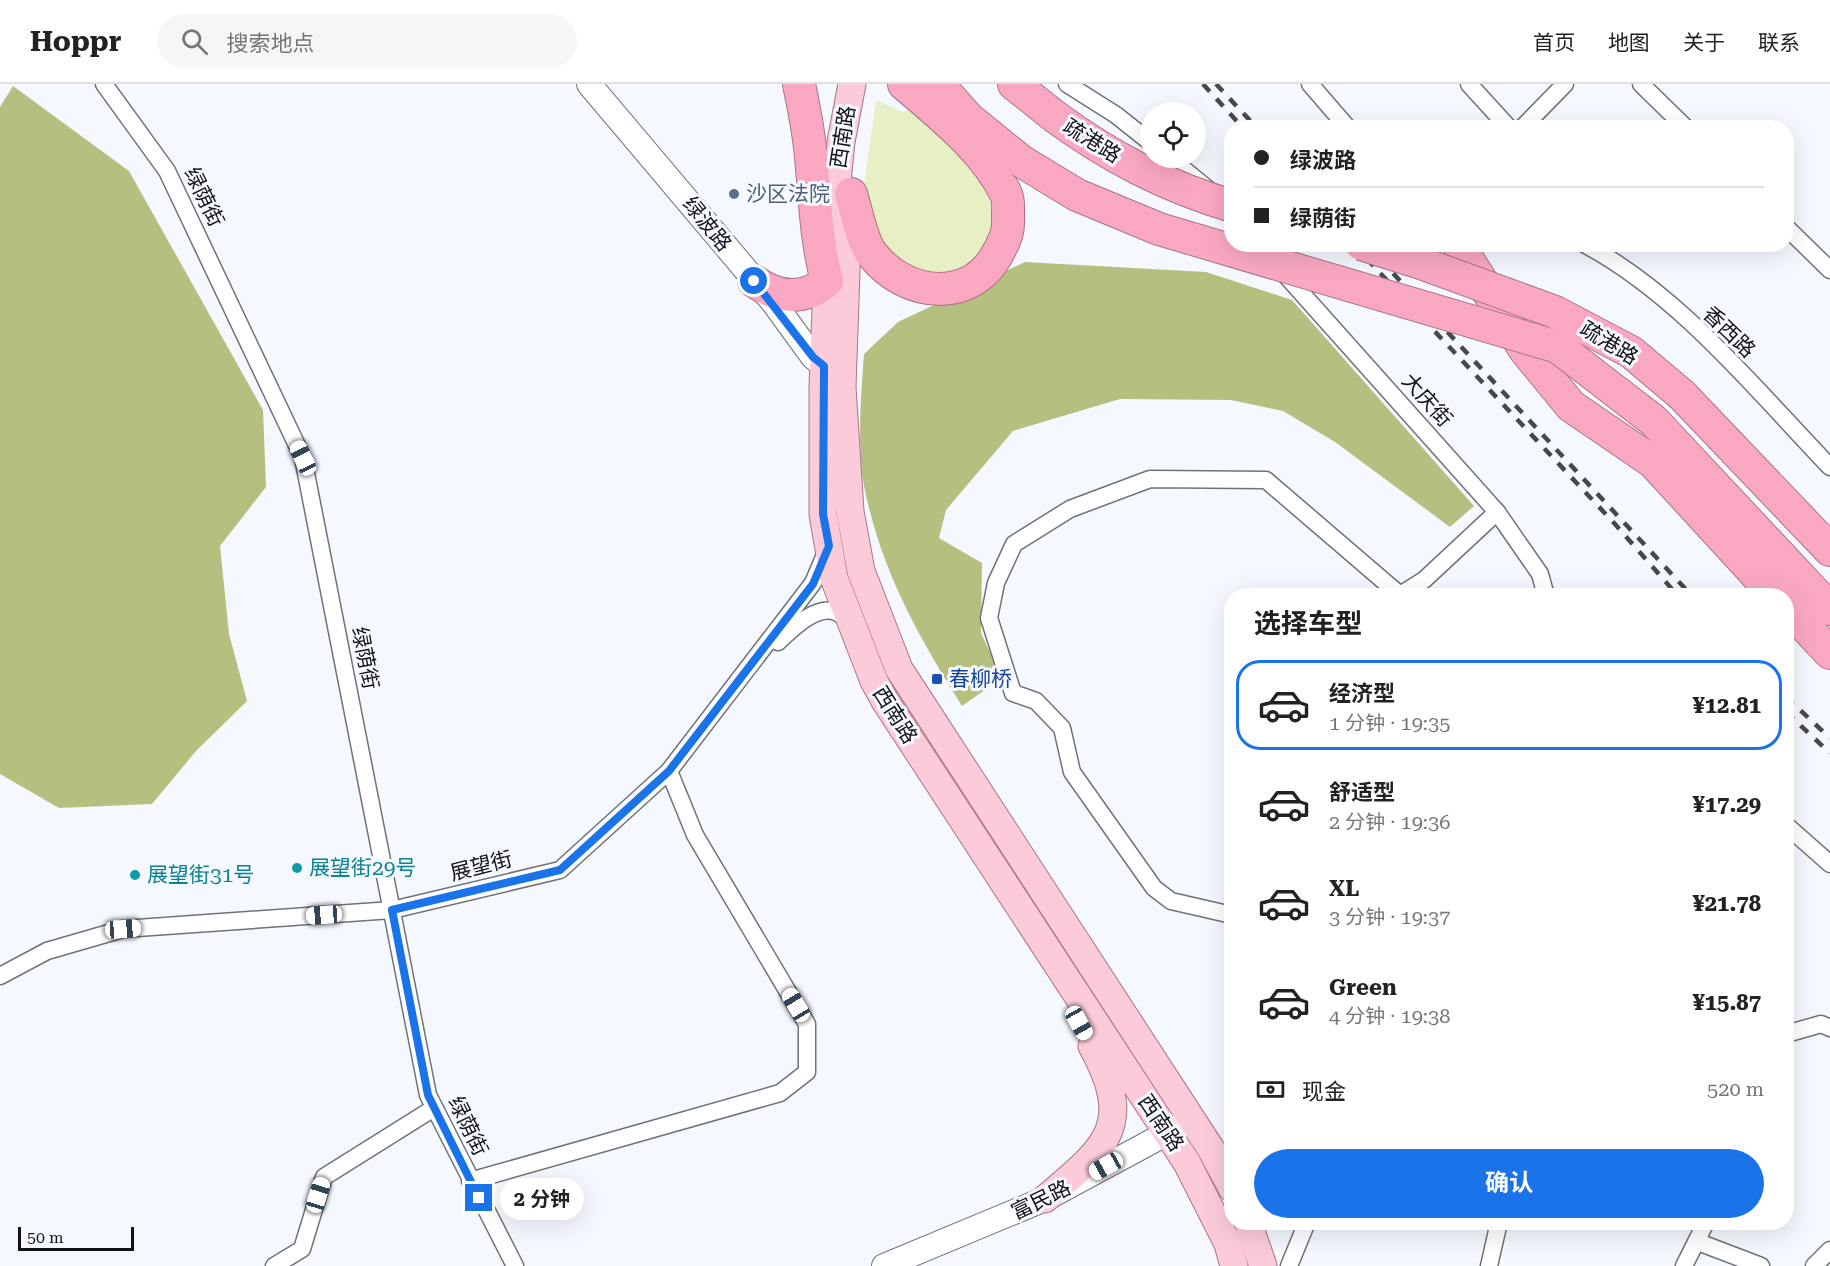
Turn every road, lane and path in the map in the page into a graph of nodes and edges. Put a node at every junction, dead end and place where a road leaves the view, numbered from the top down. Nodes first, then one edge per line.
1 (104, 84) edge
2 (589, 84) edge
3 (799, 84) edge
4 (852, 84) edge
5 (871, 84) edge
6 (904, 84) edge
7 (938, 84) edge
8 (947, 84) edge
9 (1014, 84) edge
10 (1023, 84) edge
11 (1066, 84) edge
12 (1310, 84) edge
13 (1469, 84) edge
14 (1565, 84) edge
15 (1641, 84) edge
16 (1054, 116) junction
17 (854, 119) junction
18 (1341, 120) edge
19 (1502, 120) edge
20 (1530, 120) edge
21 (1678, 120) edge
22 (1140, 134) edge
23 (1021, 161) junction
24 (1183, 168) edge
25 (851, 194) junction
26 (1224, 204) edge
27 (1224, 206) edge
28 (1794, 235) edge
29 (1224, 248) edge
30 (1237, 252) edge
31 (1265, 252) edge
32 (1386, 252) edge
33 (1463, 252) edge
34 (1598, 252) edge
35 (1830, 270) edge
36 (754, 281) junction
37 (826, 281) junction
38 (824, 366) junction
39 (1830, 467) edge
40 (1497, 512) junction
41 (829, 546) junction
42 (1830, 550) edge
43 (1391, 588) edge
44 (1412, 588) edge
45 (1544, 588) edge
46 (1769, 588) edge
47 (1830, 609) edge
48 (1794, 615) edge
49 (852, 624) junction
50 (1830, 653) edge
51 (747, 672) junction
52 (669, 771) junction
53 (1794, 832) edge
54 (1830, 864) edge
55 (392, 910) junction
56 (1224, 913) edge
57 (1058, 965) junction
58 (0, 976) edge
59 (1830, 1028) edge
60 (1794, 1032) edge
61 (434, 1108) junction
62 (1191, 1120) junction
63 (1167, 1133) junction
64 (1224, 1173) edge
65 (470, 1181) junction
66 (1045, 1200) junction
67 (1251, 1230) edge
68 (1304, 1230) edge
69 (1497, 1230) edge
70 (1703, 1230) edge
71 (1698, 1242) junction
72 (1830, 1250) edge
73 (274, 1266) edge
74 (515, 1266) edge
75 (884, 1266) edge
76 (1234, 1266) edge
77 (1263, 1266) edge
78 (1290, 1266) edge
79 (1490, 1266) edge
80 (1683, 1266) edge
81 (1761, 1266) edge
82 (1814, 1266) edge

1 - 55 street, 绿荫街
2 - 36 street, 绿波路
3 - 37 highway
4 - 17 main road, 西南路
5 - 17 main road, 西南路
6 - 25 highway
7 - 23 highway
8 - 23 highway
9 - 16 highway
10 - 16 highway
11 - 22 street
12 - 18 street
13 - 19 street
14 - 20 street
15 - 21 street
16 - 26 highway, 疏港路, bridge
17 - 25 main road, 西南路
17 - 37 main road, 西南路
23 - 29 highway, bridge
24 - 27 street
25 - 62 main road, 西南路
28 - 35 street
30 - 47 highway, bridge
31 - 40 street, 大庆街
32 - 42 highway, 疏港路, bridge
33 - 46 highway
34 - 39 street, 香西路
36 - 37 highway
36 - 38 street, 绿波路
37 - 38 main road, 西南路
38 - 41 main road, 西南路
40 - 44 street
40 - 45 street, 大庆街
41 - 49 main road, 西南路
41 - 51 street, 展望街
43 - 56 street
48 - 50 highway
49 - 51 street
49 - 57 main road, 西南路
51 - 52 street, 展望街
52 - 55 street, 展望街
52 - 65 street
53 - 54 street
55 - 58 street, 展望街
55 - 61 street, 绿荫街
57 - 63 main road, 西南路
57 - 66 main road
59 - 60 street
61 - 65 street, 绿荫街
61 - 73 street
62 - 63 street, 富民路
62 - 64 main road, 西南路
63 - 66 street, 富民路
63 - 76 main road, 西南路
65 - 74 street, 绿荫街
66 - 75 street, 富民路
67 - 77 main road
68 - 78 street
69 - 79 street
70 - 71 street
71 - 80 street
71 - 81 street
72 - 82 street

